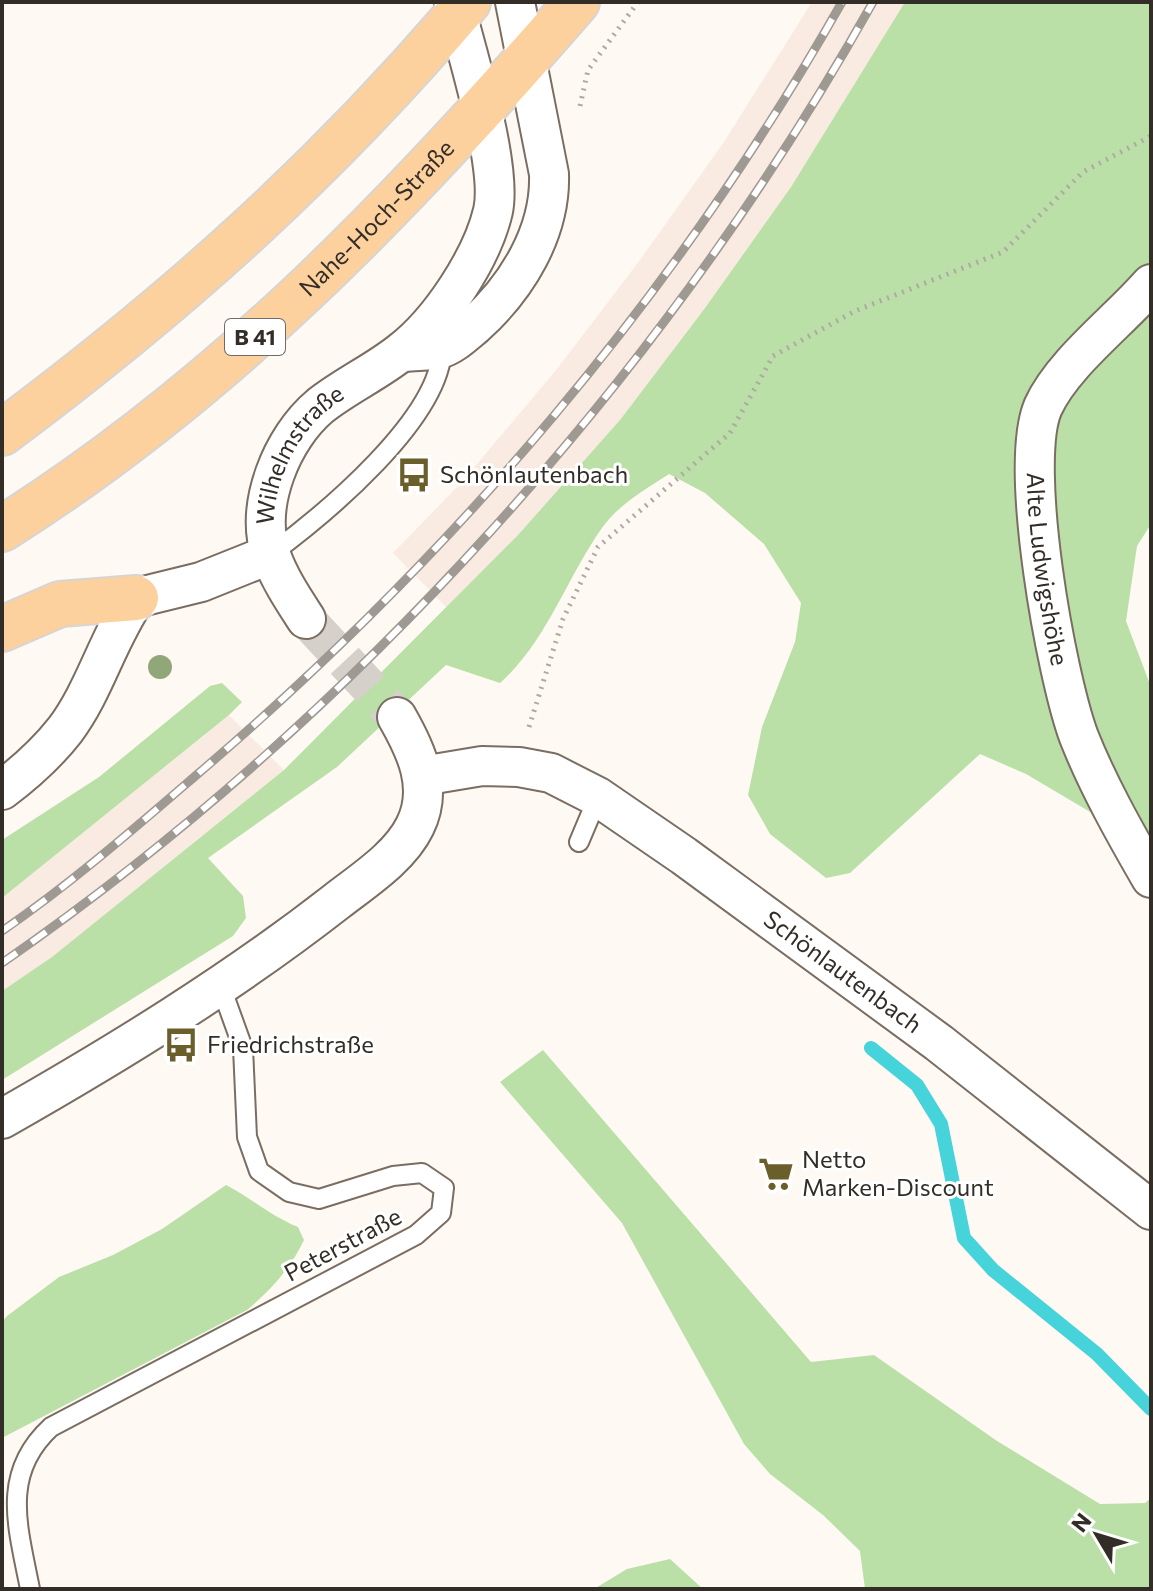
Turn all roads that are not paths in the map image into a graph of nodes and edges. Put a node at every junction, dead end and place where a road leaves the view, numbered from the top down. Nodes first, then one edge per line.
1 (515, 2) edge
2 (577, 2) edge
3 (460, 6) edge
4 (527, 60) junction
5 (481, 113) junction
6 (1151, 284) edge
7 (442, 349) junction
8 (402, 352) junction
9 (2, 433) edge
10 (2, 529) edge
11 (271, 554) junction
12 (136, 598) junction
13 (306, 619) tunnel mouth
14 (2, 629) edge
15 (397, 717) tunnel mouth
16 (422, 776) junction
17 (2, 790) edge
18 (598, 797) junction
19 (579, 842) dead end
20 (1151, 878) edge
21 (221, 987) junction
22 (2, 1119) edge
23 (1151, 1210) edge
24 (8, 1507) edge
25 (30, 1589) edge

1 - 4 street
2 - 4 main road, Nahe-Hoch-Straße / B 41
3 - 5 street, Wilhelmstraße
3 - 9 main road
4 - 5 main road, Nahe-Hoch-Straße / B 41
4 - 7 street
5 - 8 street, Wilhelmstraße
5 - 10 main road, Nahe-Hoch-Straße / B 41
6 - 20 street, Alte Ludwigshöhe
7 - 8 street, Wilhelmstraße
7 - 11 lane
8 - 11 street, Wilhelmstraße
11 - 12 street, Wilhelmstraße
11 - 13 street
12 - 14 main road
12 - 17 street
15 - 16 street
16 - 18 street, Schönlautenbach
16 - 21 street
18 - 19 lane
18 - 23 street, Schönlautenbach
21 - 22 street
21 - 24 lane, Peterstraße
24 - 25 lane, Peterstraße

